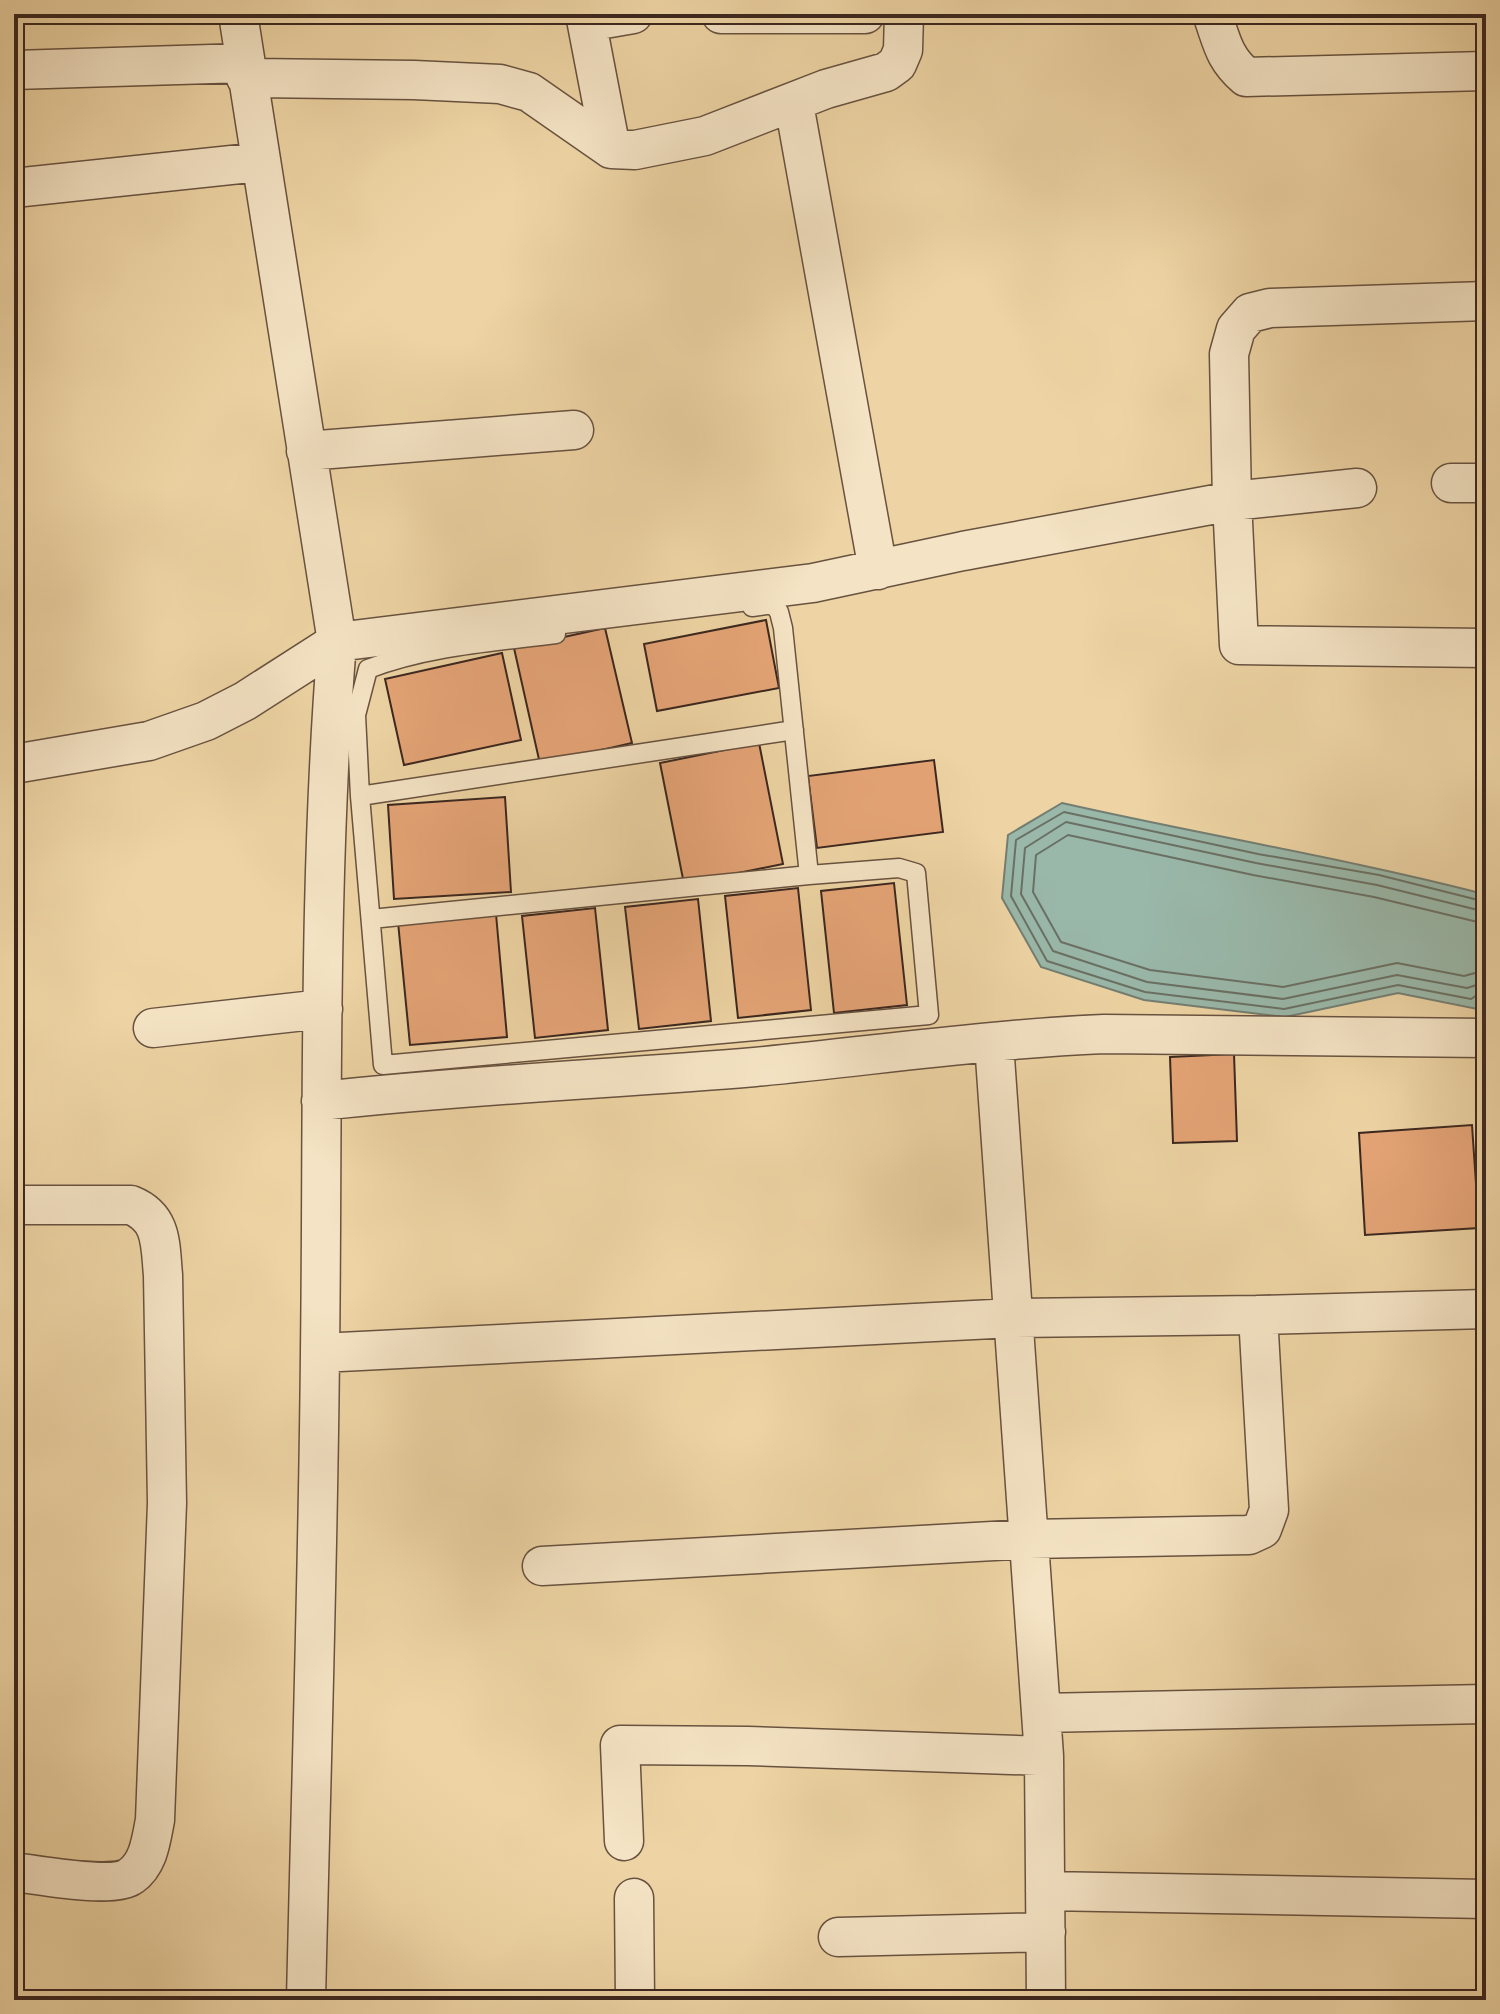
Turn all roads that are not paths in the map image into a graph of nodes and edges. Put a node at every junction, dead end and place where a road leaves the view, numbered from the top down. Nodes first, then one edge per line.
1 (238, 14) edge
2 (633, 14) edge
3 (721, 14) edge
4 (865, 14) edge
5 (904, 14) edge
6 (1212, 14) edge
7 (586, 18) edge
8 (14, 70) edge
9 (245, 71) junction
10 (1486, 71) edge
11 (794, 104) junction
12 (611, 149) junction
13 (259, 162) junction
14 (14, 188) edge
15 (1486, 301) edge
16 (574, 430) dead end
17 (306, 451) junction
18 (1357, 488) dead end
19 (1232, 501) junction
20 (878, 570) junction
21 (337, 642) junction
22 (1486, 648) edge
23 (343, 719) junction
24 (794, 730) junction
25 (14, 764) edge
26 (360, 796) junction
27 (809, 875) junction
28 (371, 919) junction
29 (323, 1009) junction
30 (153, 1028) dead end
31 (1486, 1038) edge
32 (994, 1043) junction
33 (321, 1101) junction
34 (14, 1205) edge
35 (1486, 1309) edge
36 (1258, 1315) junction
37 (1013, 1318) junction
38 (320, 1353) junction
39 (1029, 1539) junction
40 (542, 1566) dead end
41 (1486, 1704) edge
42 (1041, 1713) junction
43 (1044, 1756) junction
44 (624, 1841) dead end
45 (14, 1872) edge
46 (1045, 1891) junction
47 (634, 1898) dead end
48 (1486, 1899) edge
49 (1046, 1932) junction
50 (838, 1937) dead end
51 (306, 2000) edge
52 (635, 2000) edge
53 (1046, 2000) edge

1 - 9 street
2 - 7 street
3 - 4 street
5 - 11 street
6 - 10 street
7 - 12 street
8 - 9 street
9 - 12 street
9 - 13 street
11 - 12 street
11 - 20 street
13 - 14 street
13 - 17 street
15 - 19 street
16 - 17 street
17 - 21 street
18 - 19 street
19 - 20 street
19 - 22 street
20 - 21 street
21 - 23 street
21 - 25 street
23 - 24 lane
23 - 26 lane
23 - 29 street
24 - 26 lane
24 - 27 lane
26 - 28 lane
27 - 28 lane
27 - 28 lane
29 - 30 street
29 - 33 street
31 - 32 street
32 - 33 street
32 - 37 street
33 - 38 street
34 - 45 street
35 - 36 street
36 - 37 street
36 - 39 street
37 - 38 street
37 - 39 street
38 - 51 street
39 - 40 street
39 - 42 street
41 - 42 street
42 - 43 street
43 - 44 street
43 - 46 street
46 - 48 street
46 - 49 street
47 - 52 street
49 - 50 street
49 - 53 street

